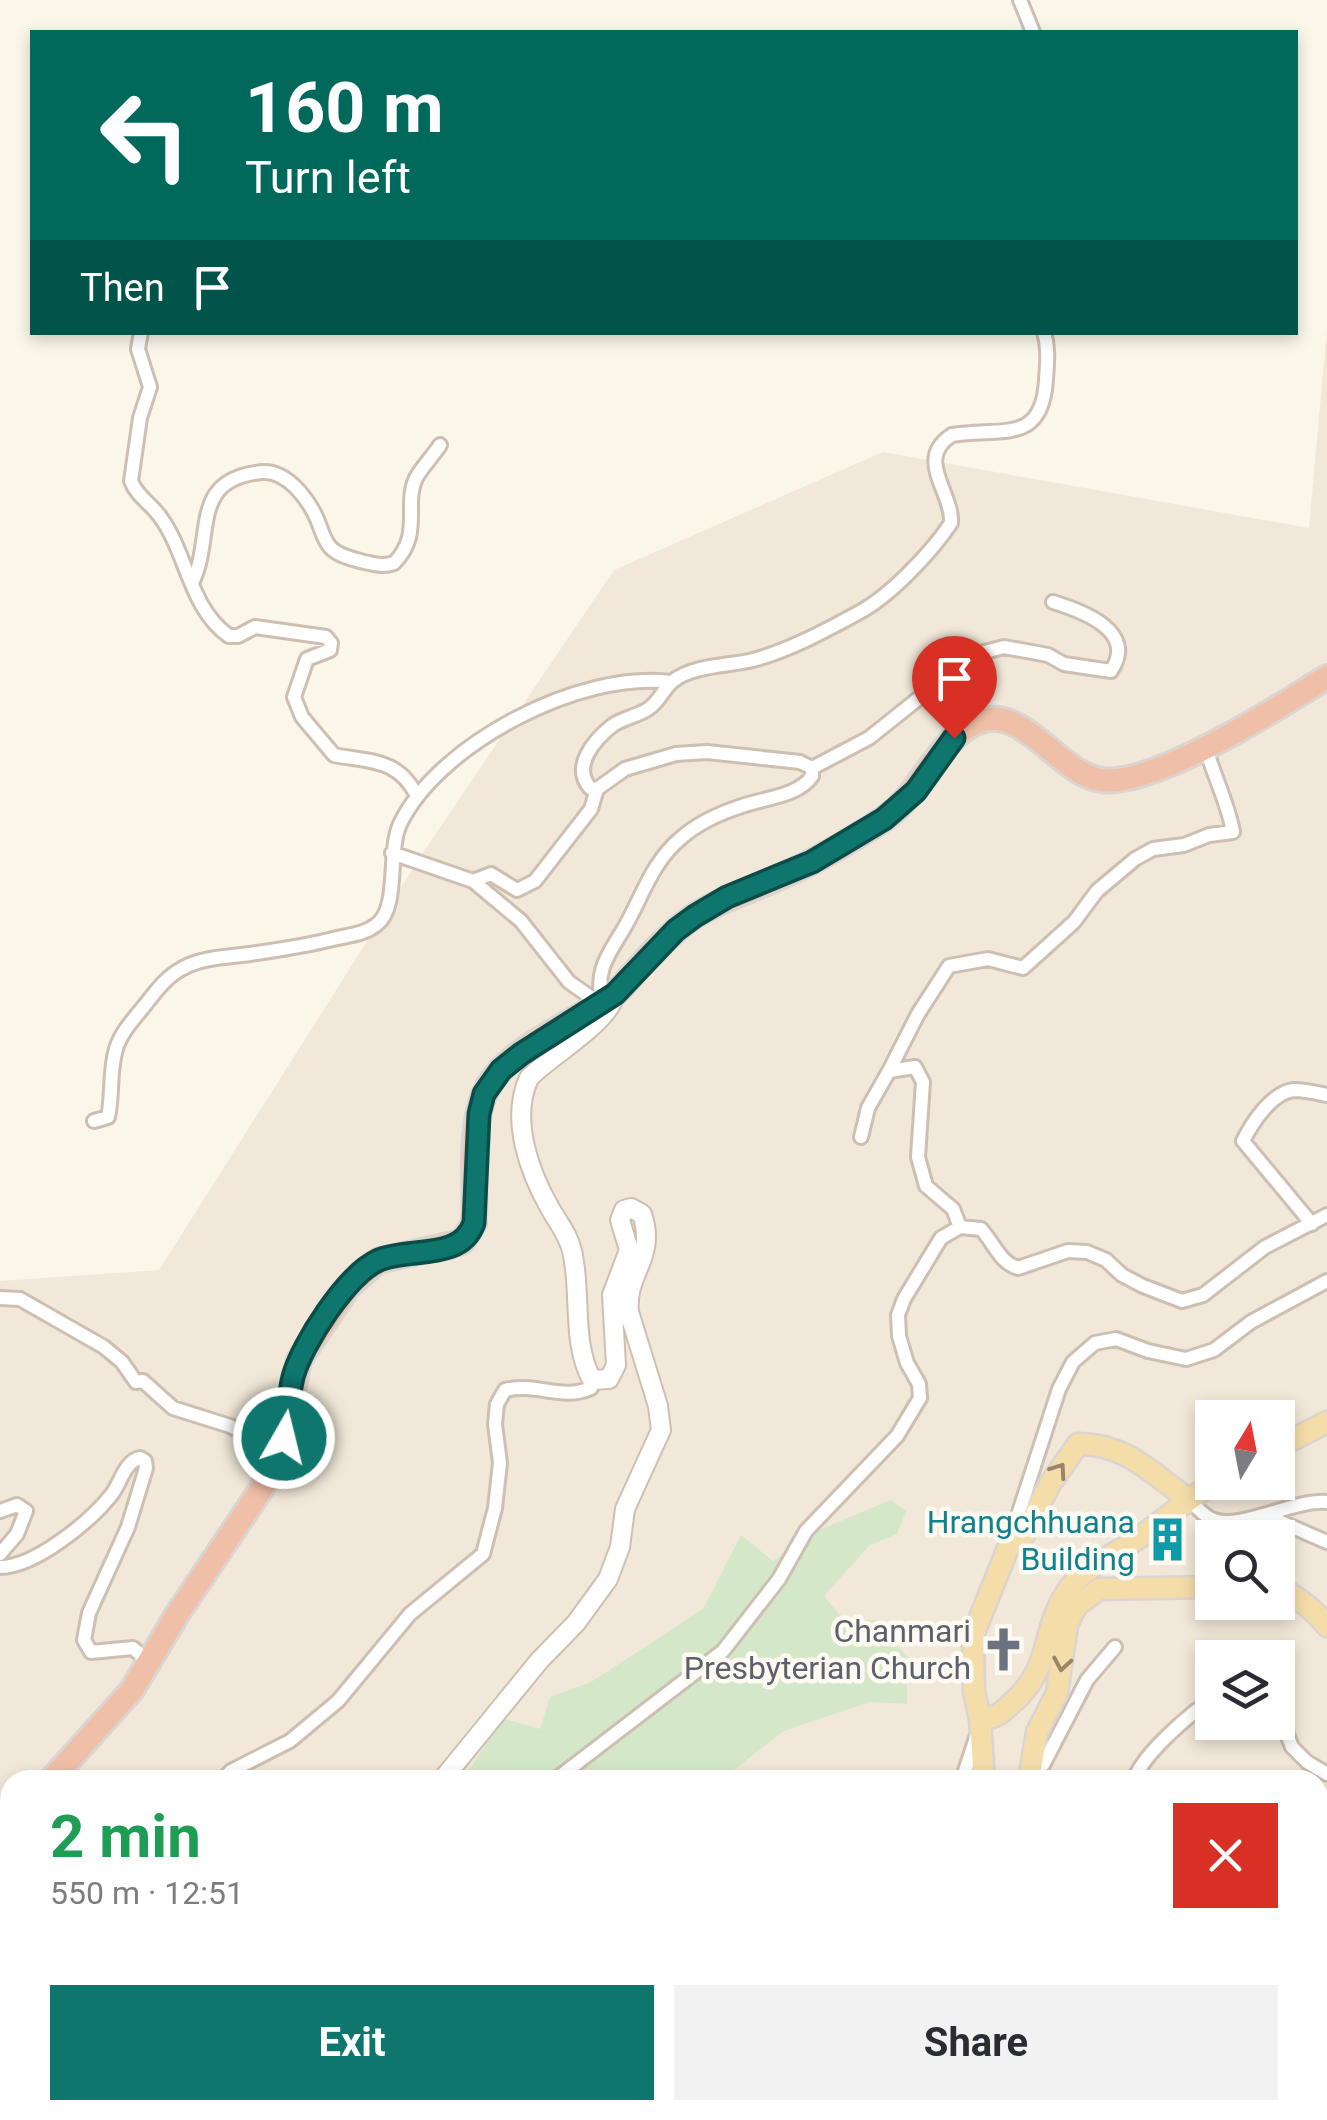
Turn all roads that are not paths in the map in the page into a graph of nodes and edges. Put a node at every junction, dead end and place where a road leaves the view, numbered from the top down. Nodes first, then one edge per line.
1 (1020, 0) edge
2 (1031, 30) edge
3 (141, 335) edge
4 (1045, 335) edge
5 (440, 445) dead end
6 (192, 583) junction
7 (1053, 602) dead end
8 (1327, 678) edge
9 (670, 682) junction
10 (1206, 748) junction
11 (812, 768) junction
12 (597, 789) junction
13 (417, 796) junction
14 (392, 853) junction
15 (473, 881) junction
16 (605, 999) junction
17 (889, 1072) junction
18 (1327, 1095) edge
19 (94, 1121) dead end
20 (861, 1137) dead end
21 (1327, 1214) edge
22 (1312, 1224) junction
23 (960, 1227) junction
24 (1327, 1282) edge
25 (0, 1298) edge
26 (592, 1380) junction
27 (1327, 1422) edge
28 (1295, 1438) edge
29 (279, 1452) junction
30 (1195, 1494) edge
31 (1188, 1498) junction
32 (1327, 1502) edge
33 (0, 1511) edge
34 (1266, 1516) junction
35 (1327, 1542) edge
36 (1008, 1548) junction
37 (0, 1554) edge
38 (0, 1566) edge
39 (1195, 1587) edge
40 (1295, 1596) edge
41 (1327, 1626) edge
42 (1115, 1646) dead end
43 (144, 1670) junction
44 (1195, 1712) edge
45 (981, 1723) junction
46 (1289, 1740) edge
47 (61, 1770) edge
48 (233, 1770) edge
49 (450, 1770) edge
50 (568, 1770) edge
51 (965, 1770) edge
52 (983, 1770) edge
53 (1030, 1770) edge
54 (1037, 1770) edge
55 (1138, 1770) edge
56 (1320, 1770) edge

1 - 2 street
3 - 6 street
4 - 9 street
5 - 6 street
6 - 13 street
7 - 11 street
8 - 10 highway
9 - 12 street
9 - 13 street
10 - 16 highway
10 - 17 street
11 - 12 street
11 - 16 street
12 - 15 street
13 - 14 street
14 - 15 street
14 - 19 street
15 - 16 street
16 - 26 street
16 - 29 highway
17 - 20 street
17 - 23 street
18 - 22 street
21 - 22 street
22 - 23 street
23 - 50 street
24 - 36 street
25 - 29 street
26 - 48 street
26 - 49 street
27 - 28 main road
29 - 43 highway
30 - 31 main road
31 - 34 street
36 -> 31 main road
31 - 45 main road
32 - 34 street
33 - 37 street
34 - 35 street
36 - 45 main road
38 - 43 street
39 -> 53 main road
40 - 41 main road
42 - 54 street
43 - 47 highway
44 - 55 street
45 - 51 street
45 - 52 main road
46 - 56 street

